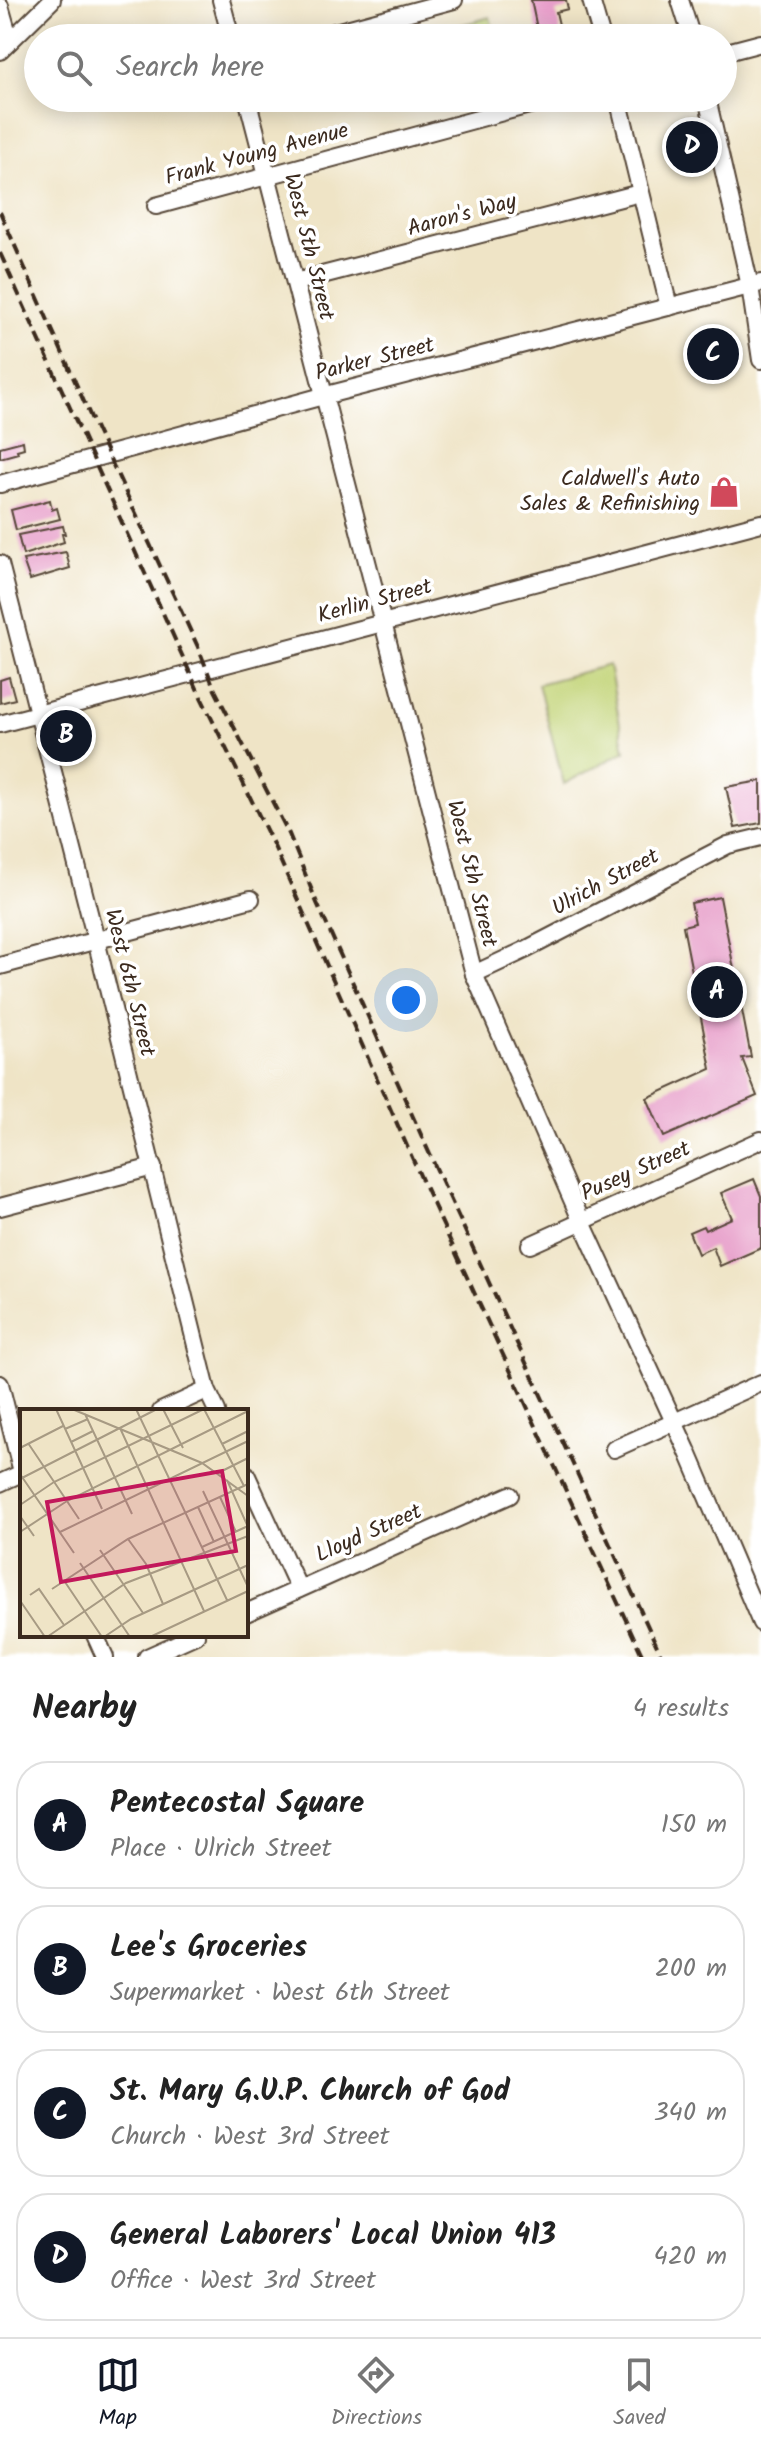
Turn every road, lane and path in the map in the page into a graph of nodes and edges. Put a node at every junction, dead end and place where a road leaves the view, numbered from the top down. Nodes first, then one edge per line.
1 (52, 0) edge
2 (221, 0) edge
3 (454, 0) edge
4 (591, 0) edge
5 (680, 0) edge
6 (0, 6) edge
7 (27, 24) edge
8 (227, 24) edge
9 (365, 24) edge
10 (598, 24) edge
11 (688, 24) edge
12 (24, 27) edge
13 (761, 43) edge
14 (5, 46) edge
15 (737, 49) edge
16 (250, 112) edge
17 (502, 112) edge
18 (621, 112) edge
19 (711, 112) edge
20 (266, 175) junction
21 (640, 193) junction
22 (156, 206) dead end
23 (295, 282) junction
24 (756, 285) edge
25 (669, 307) junction
26 (761, 360) edge
27 (323, 396) junction
28 (0, 484) edge
29 (761, 523) edge
30 (0, 564) edge
31 (383, 623) junction
32 (38, 714) junction
33 (0, 724) edge
34 (761, 837) edge
35 (251, 899) dead end
36 (96, 940) junction
37 (0, 966) edge
38 (474, 974) junction
39 (761, 1140) edge
40 (153, 1167) junction
41 (0, 1207) edge
42 (581, 1220) junction
43 (530, 1245) dead end
44 (761, 1383) edge
45 (0, 1384) edge
46 (207, 1390) junction
47 (165, 1409) edge
48 (216, 1409) edge
49 (675, 1423) junction
50 (614, 1449) dead end
51 (20, 1464) edge
52 (20, 1473) edge
53 (248, 1478) edge
54 (0, 1483) edge
55 (510, 1495) dead end
56 (299, 1589) junction
57 (248, 1612) edge
58 (761, 1623) edge
59 (96, 1637) edge
60 (192, 1637) edge
61 (105, 1657) edge
62 (147, 1657) edge

1 - 7 street
2 - 8 street
3 - 9 street
4 - 10 street
5 - 11 street
6 - 14 street
12 - 14 street
13 - 15 street
16 - 20 street, West 5th Street
17 - 20 street, Frank Young Avenue
18 - 21 street
19 - 24 street
20 - 22 street, Frank Young Avenue
20 - 23 street, West 5th Street
21 - 23 street, Aaron's Way
21 - 25 street
23 - 27 street, West 5th Street
24 - 25 street, Parker Street
24 - 26 street
25 - 27 street, Parker Street
27 - 28 street, Parker Street
27 - 31 street, West 5th Street
29 - 31 street, Kerlin Street
30 - 32 street, West 6th Street
31 - 32 street, Kerlin Street
31 - 38 street, West 5th Street
32 - 33 street, Kerlin Street
32 - 36 street, West 6th Street
34 - 38 street, Ulrich Street
35 - 36 street
36 - 37 street
36 - 40 street, West 6th Street
38 - 42 street, West 5th Street
39 - 42 street, Pusey Street
40 - 41 street
40 - 46 street, West 6th Street
42 - 43 street, Pusey Street
42 - 49 street, West 5th Street
44 - 49 street
45 - 51 street
46 - 47 street
46 - 48 street, West 6th Street
49 - 50 street
49 - 58 street, West 5th Street
52 - 54 street
53 - 56 street
55 - 56 street, Lloyd Street
56 - 57 street, Lloyd Street
59 - 61 street
60 - 62 street

